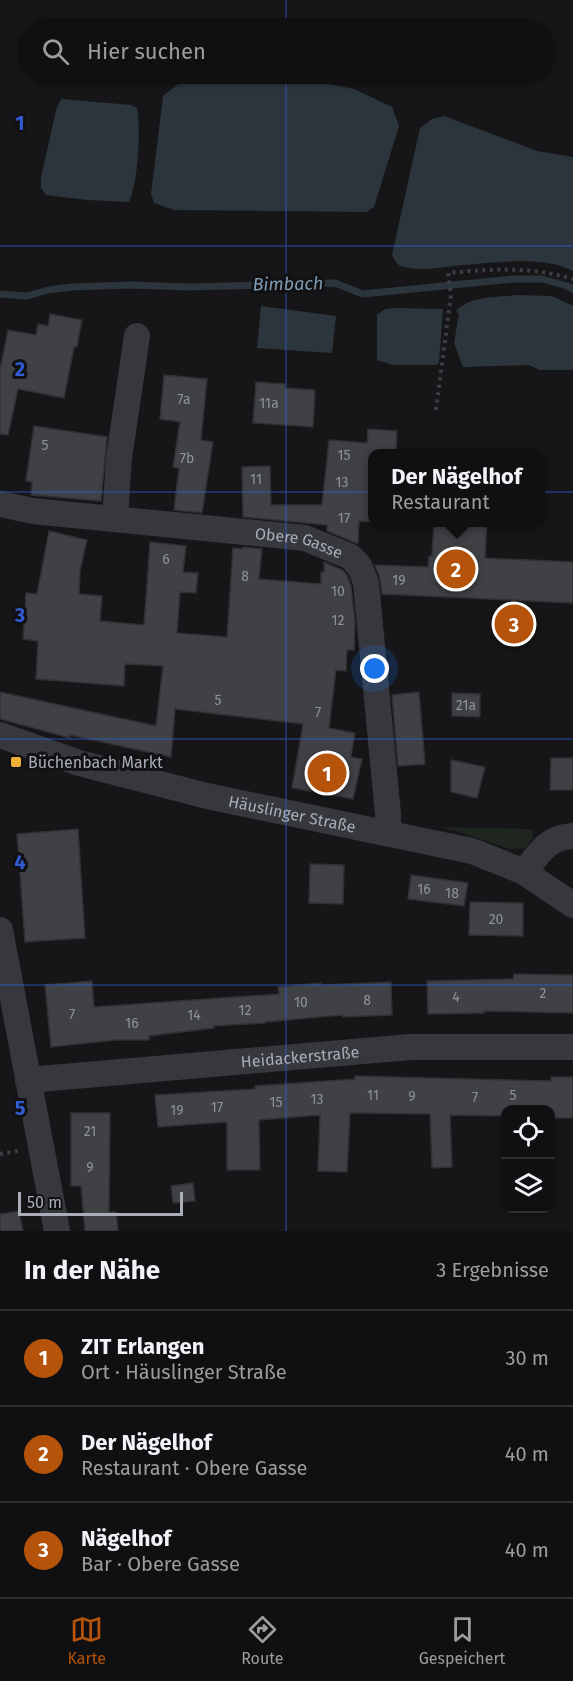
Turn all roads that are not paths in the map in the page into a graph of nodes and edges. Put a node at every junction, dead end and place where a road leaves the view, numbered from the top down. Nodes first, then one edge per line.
1 (137, 336) dead end
2 (0, 504) edge
3 (115, 519) junction
4 (0, 735) edge
5 (388, 832) junction
6 (573, 836) edge
7 (524, 872) junction
8 (573, 905) edge
9 (0, 930) edge
10 (573, 1047) edge
11 (28, 1080) junction
12 (57, 1231) edge

1 - 3 street
2 - 3 street, Obere Gasse
3 - 5 street, Obere Gasse
4 - 5 street, Häuslinger Straße
5 - 7 street, Häuslinger Straße
6 - 7 street
7 - 8 street, Häuslinger Straße
9 - 11 street
10 - 11 street, Heidackerstraße
11 - 12 street

